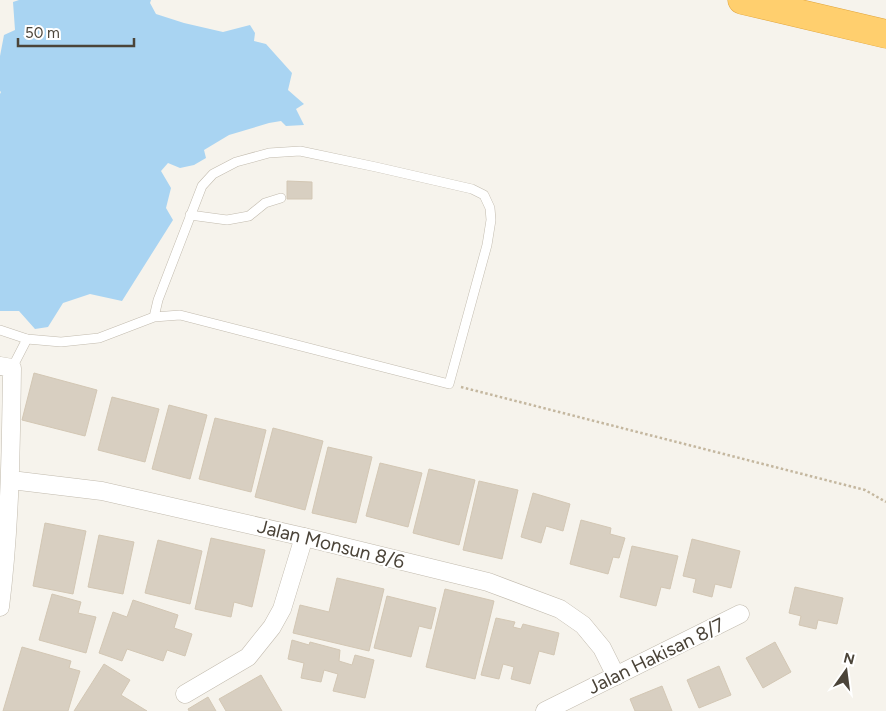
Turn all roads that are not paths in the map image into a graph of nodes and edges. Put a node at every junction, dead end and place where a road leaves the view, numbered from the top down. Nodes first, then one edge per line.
1 (742, 0) edge
2 (886, 34) edge
3 (281, 198) dead end
4 (190, 215) junction
5 (154, 317) junction
6 (0, 330) edge
7 (27, 339) junction
8 (6, 367) edge
9 (11, 480) junction
10 (304, 537) junction
11 (1, 585) edge
12 (0, 607) edge
13 (740, 614) dead end
14 (616, 676) junction
15 (185, 694) dead end
16 (545, 711) edge

1 - 2 highway
3 - 4 lane
4 - 5 lane
4 - 5 lane
5 - 7 lane
6 - 7 lane
7 - 8 lane
8 - 9 street
9 - 10 street, Jalan Monsun 8/6
9 - 11 street
10 - 14 street, Jalan Monsun 8/6
10 - 15 street
11 - 12 street
13 - 14 street, Jalan Hakisan 8/7
14 - 16 street, Jalan Hakisan 8/7

